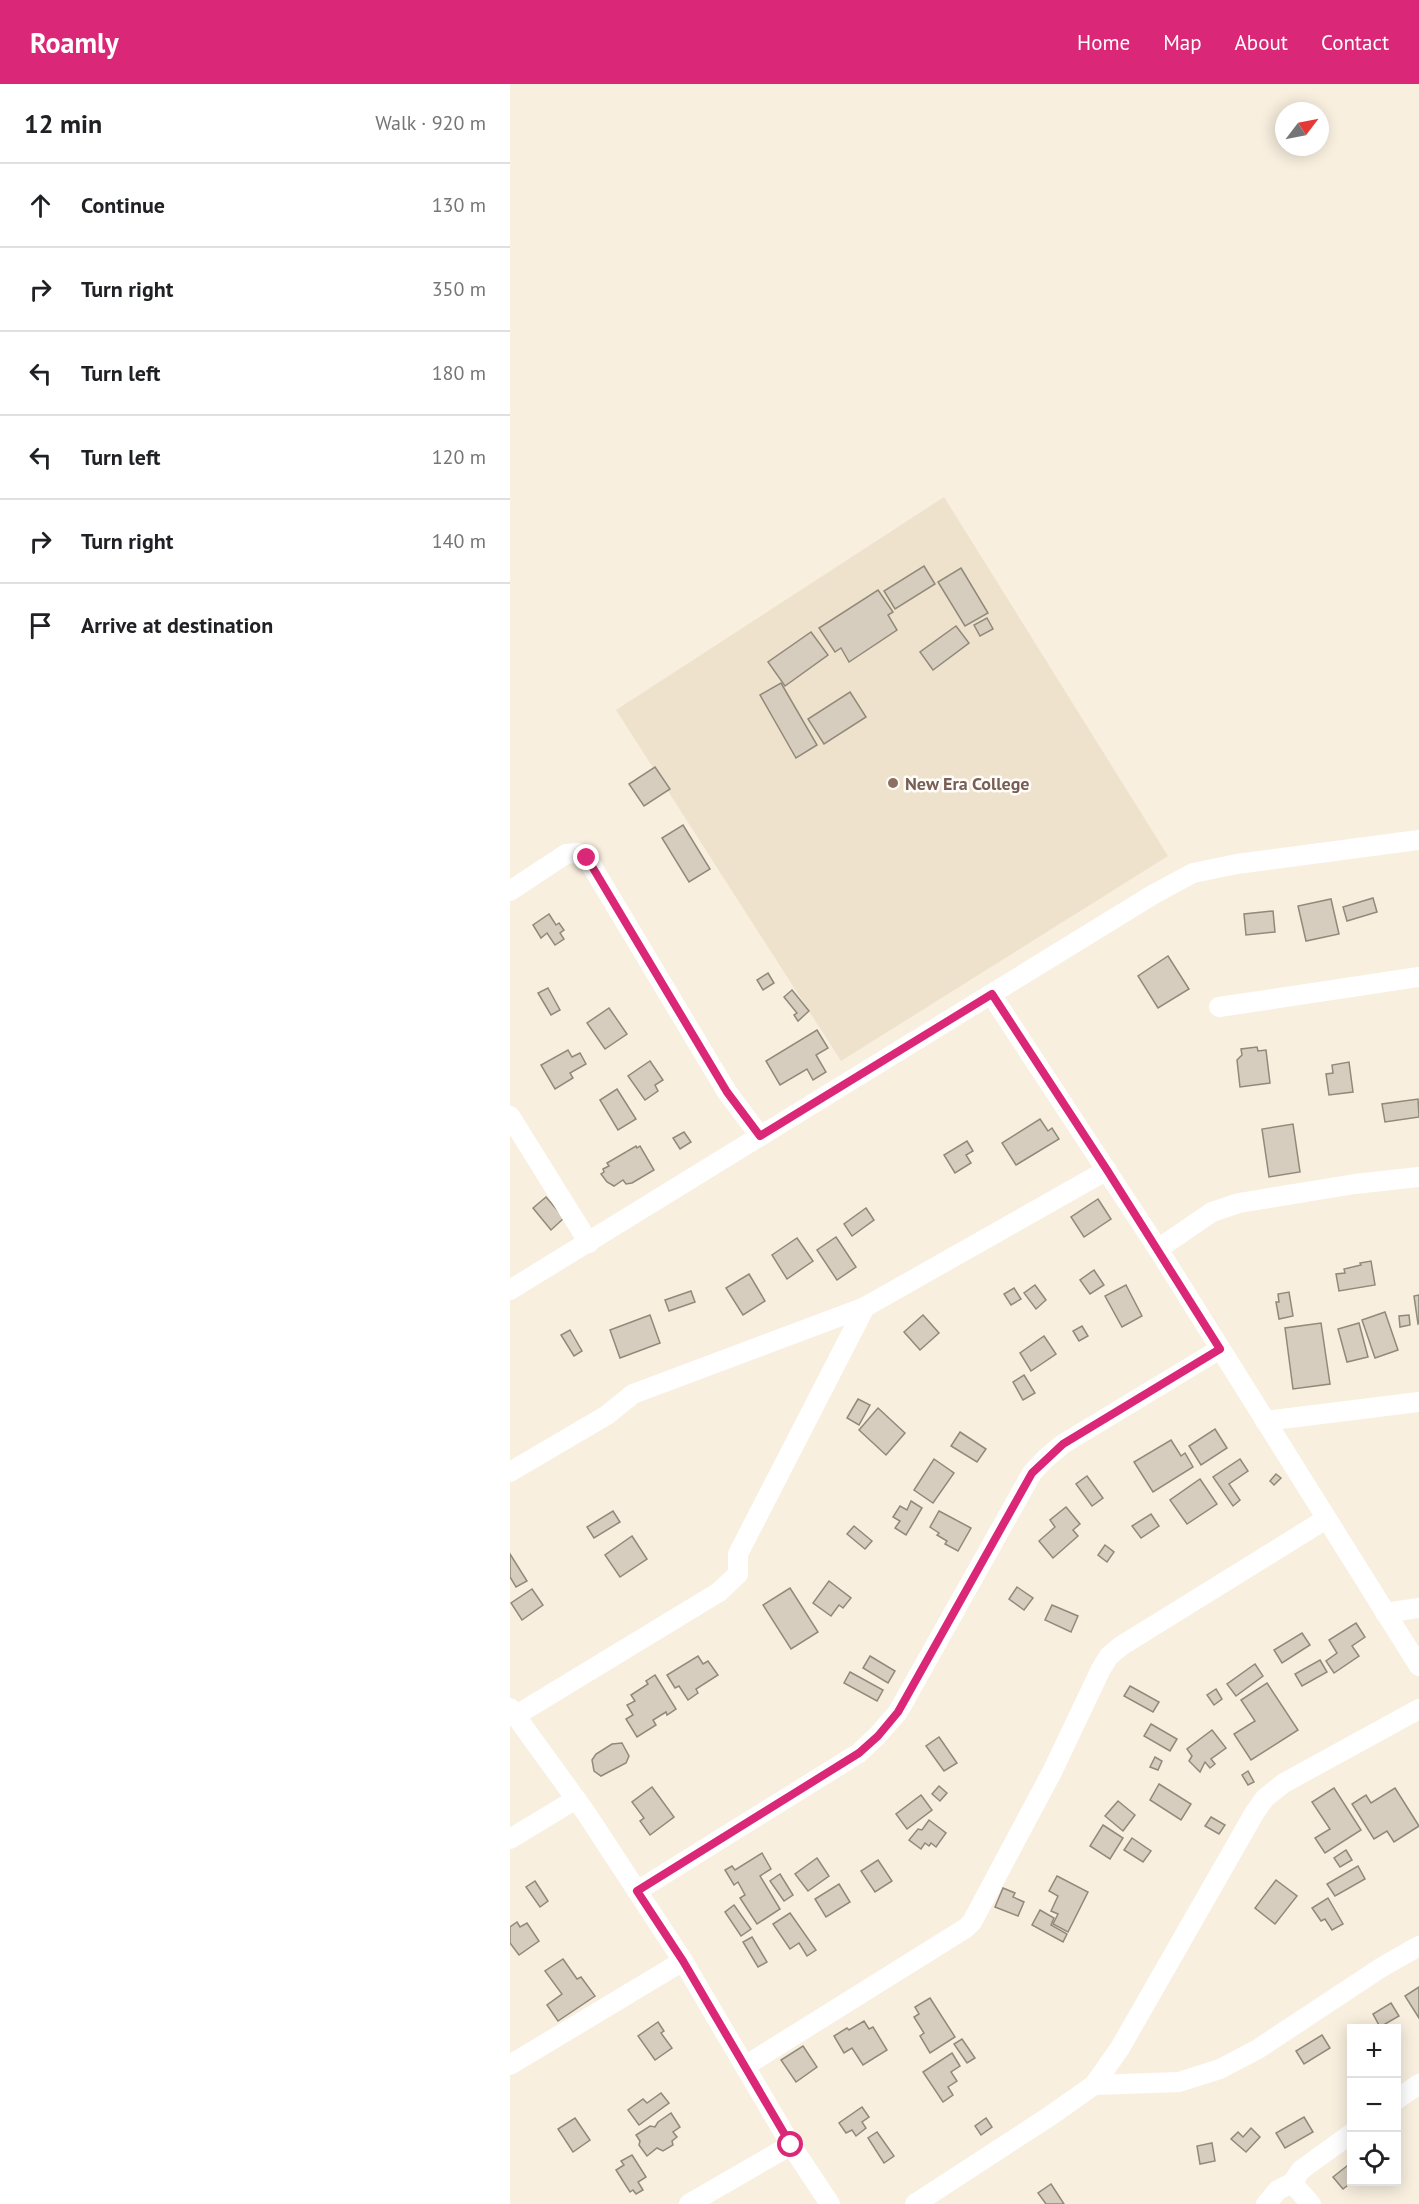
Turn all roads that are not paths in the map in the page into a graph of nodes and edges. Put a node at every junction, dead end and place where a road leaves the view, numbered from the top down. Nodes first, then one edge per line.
1 (1419, 840) edge
2 (510, 891) edge
3 (1419, 977) edge
4 (992, 994) junction
5 (1219, 1007) dead end
6 (510, 1116) edge
7 (760, 1136) junction
8 (1107, 1170) junction
9 (1419, 1177) edge
10 (589, 1243) junction
11 (1158, 1249) junction
12 (510, 1290) edge
13 (865, 1307) junction
14 (1220, 1349) junction
15 (1419, 1402) edge
16 (1265, 1421) junction
17 (510, 1472) edge
18 (1326, 1519) junction
19 (1419, 1608) edge
20 (1385, 1613) junction
21 (1419, 1666) edge
22 (1419, 1709) edge
23 (512, 1712) edge
24 (576, 1799) junction
25 (510, 1839) edge
26 (637, 1891) junction
27 (1419, 1946) edge
28 (683, 1961) junction
29 (510, 2065) edge
30 (745, 2066) junction
31 (1419, 2084) edge
32 (1094, 2085) junction
33 (1401, 2097) edge
34 (1347, 2137) edge
35 (791, 2145) junction
36 (1292, 2182) junction
37 (689, 2204) edge
38 (830, 2204) edge
39 (915, 2204) edge
40 (1266, 2204) edge
41 (1311, 2204) edge

1 - 4 street
2 - 7 street
3 - 5 street
4 - 7 street
4 - 8 street
6 - 10 street
7 - 10 street
8 - 11 street
8 - 13 street
9 - 11 street
10 - 12 street
11 - 14 street
13 - 17 street
13 - 23 street
14 - 16 street
14 - 26 street
15 - 16 street
16 - 18 street
18 - 20 street
18 - 30 street
19 - 20 street
20 - 21 street
22 - 32 street
23 - 24 street
24 - 25 street
24 - 26 street
26 - 28 street
27 - 32 street
28 - 29 street
28 - 30 street
30 - 35 street
31 - 33 street
32 - 39 street
34 - 36 street
35 - 37 street
35 - 38 street
36 - 40 street
36 - 41 street

